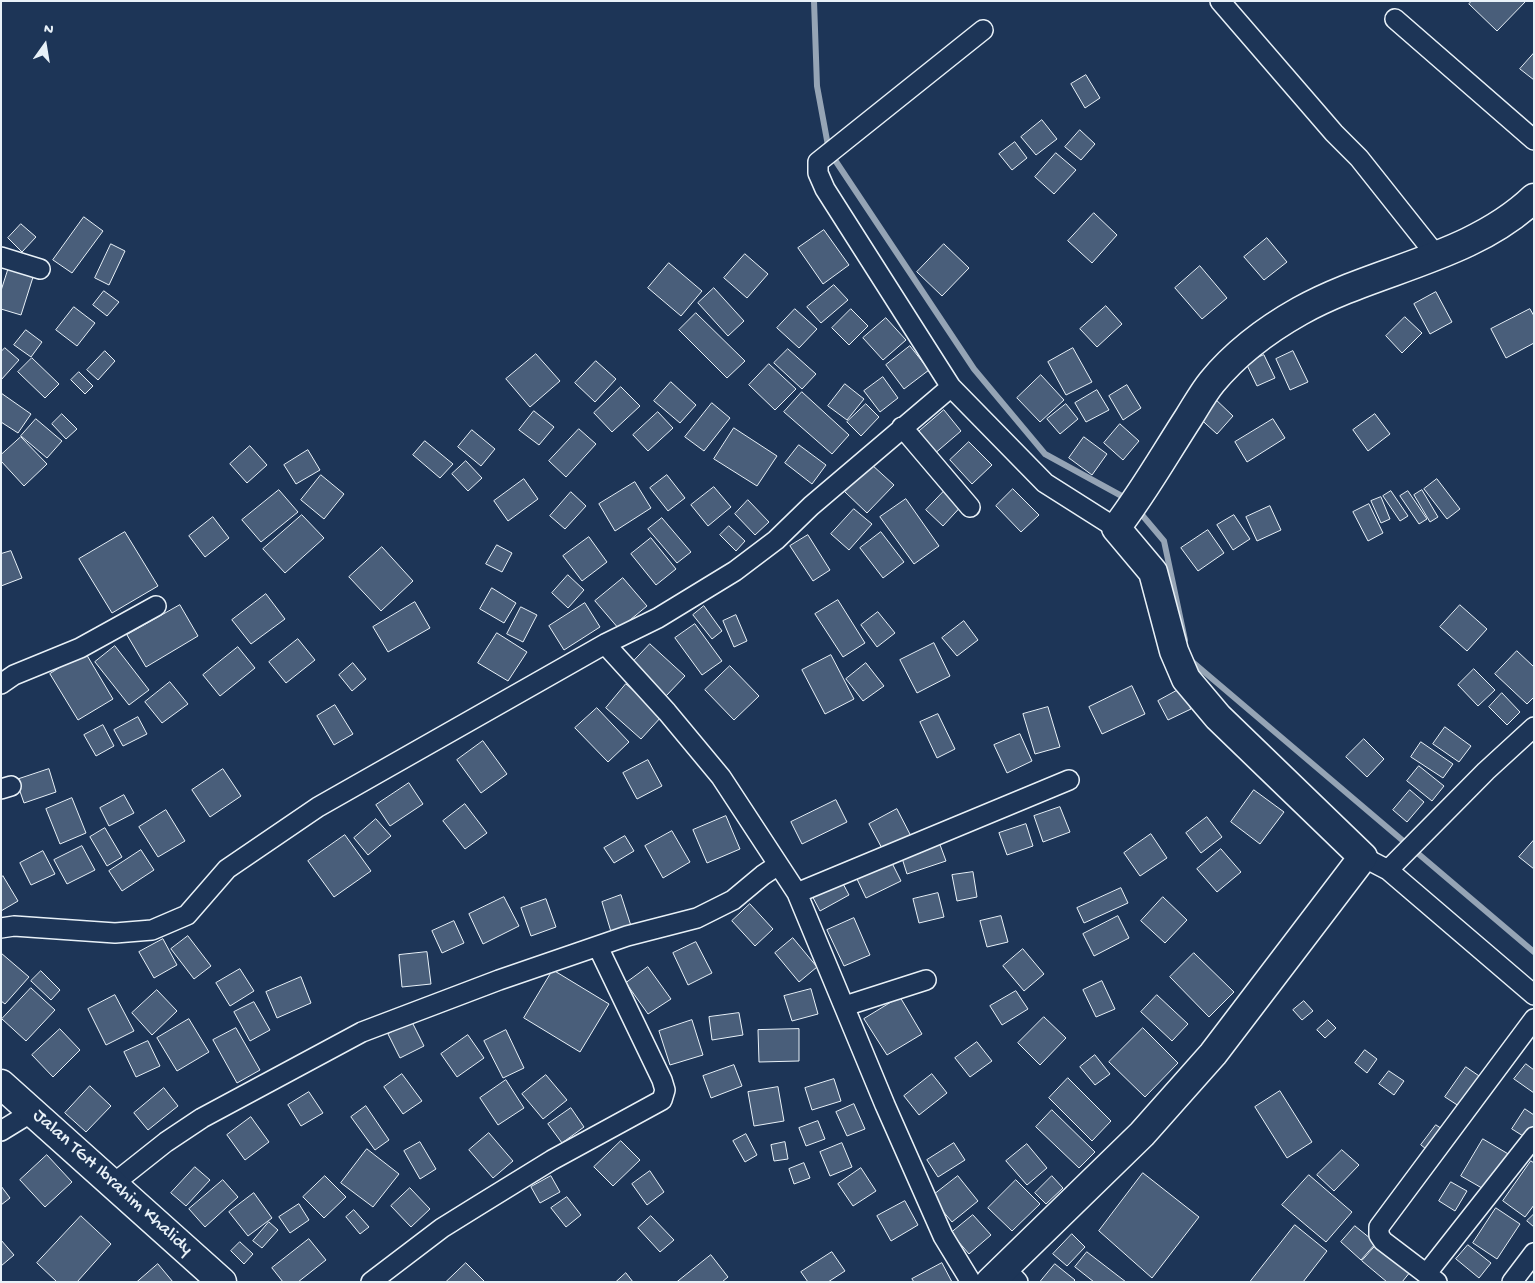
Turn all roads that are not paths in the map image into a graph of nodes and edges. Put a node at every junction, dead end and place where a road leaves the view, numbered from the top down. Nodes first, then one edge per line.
1 (1220, 1) edge
2 (1395, 19) dead end
3 (983, 30) dead end
4 (1534, 140) edge
5 (1534, 198) edge
6 (1436, 255) junction
7 (1, 257) edge
8 (40, 269) dead end
9 (951, 387) junction
10 (902, 427) junction
11 (970, 506) dead end
12 (1118, 525) junction
13 (156, 606) dead end
14 (605, 644) junction
15 (1, 684) edge
16 (1534, 727) edge
17 (1069, 780) dead end
18 (1363, 856) junction
19 (778, 865) junction
20 (1391, 867) junction
21 (797, 893) junction
22 (1, 928) edge
23 (598, 947) junction
24 (926, 980) dead end
25 (1534, 995) edge
26 (845, 1006) junction
27 (1534, 1020) edge
28 (1, 1084) edge
29 (32, 1112) junction
30 (1, 1131) edge
31 (1534, 1137) edge
32 (114, 1184) junction
33 (1534, 1253) edge
34 (1004, 1277) edge
35 (1432, 1277) edge
36 (222, 1282) edge
37 (371, 1282) edge
38 (971, 1282) edge
39 (1512, 1282) edge

1 - 6 street
2 - 4 street
3 - 9 street
5 - 6 street
6 - 12 street
7 - 8 street
9 - 10 street
9 - 12 street
10 - 11 street
10 - 14 street
12 - 18 street
13 - 15 street
14 - 19 street
14 - 22 street
16 - 20 street
17 - 21 street
18 - 20 street
18 - 34 street
19 - 21 street
19 - 23 street
20 - 25 street
21 - 26 street
23 - 32 street
23 - 37 street
24 - 26 street
26 - 38 street
27 - 35 street
28 - 29 street, Jalan TGH Ibrahim Khalidy
29 - 30 street
29 - 32 street, Jalan TGH Ibrahim Khalidy
31 - 35 street
32 - 36 street, Jalan TGH Ibrahim Khalidy
33 - 39 street

